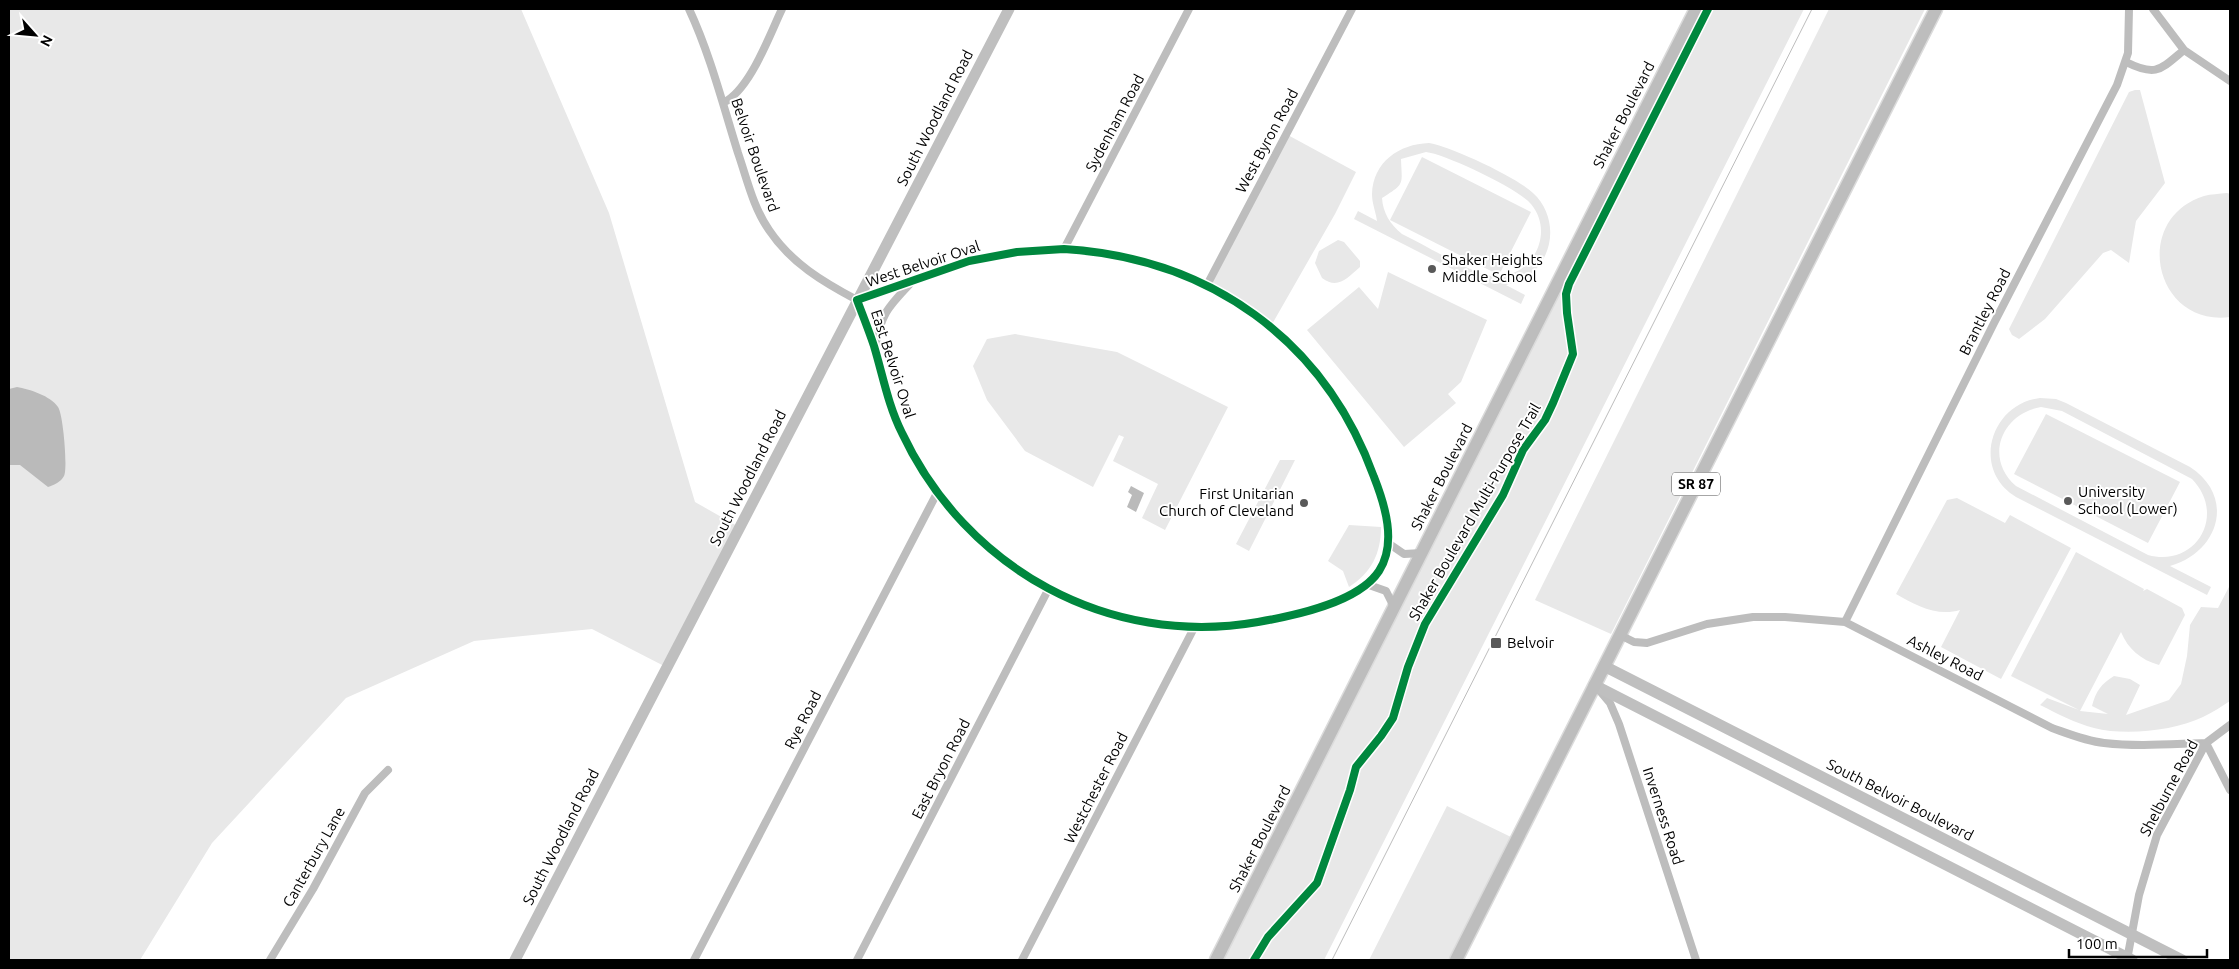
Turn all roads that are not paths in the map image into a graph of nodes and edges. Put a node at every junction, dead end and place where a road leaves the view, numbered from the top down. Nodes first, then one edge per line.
1 (689, 9) edge
2 (782, 9) edge
3 (1009, 9) edge
4 (1189, 9) edge
5 (1352, 9) edge
6 (1696, 9) edge
7 (1936, 9) edge
8 (2129, 9) edge
9 (2153, 9) edge
10 (2184, 50) junction
11 (2126, 62) junction
12 (2230, 81) edge
13 (723, 103) junction
14 (1064, 249) junction
15 (910, 283) junction
16 (1207, 285) junction
17 (857, 300) junction
18 (886, 308) joint
19 (875, 349) junction
20 (937, 493) junction
21 (1388, 543) junction
22 (1422, 553) junction
23 (1381, 567) joint
24 (1366, 584) junction
25 (1048, 590) junction
26 (1394, 607) junction
27 (1845, 622) junction
28 (1194, 628) junction
29 (1620, 635) junction
30 (1604, 666) junction
31 (1594, 685) junction
32 (1641, 686) junction
33 (1630, 704) junction
34 (2230, 725) edge
35 (2206, 743) junction
36 (388, 770) dead end
37 (2230, 790) edge
38 (2132, 935) junction
39 (270, 960) edge
40 (514, 960) edge
41 (694, 960) edge
42 (857, 960) edge
43 (1022, 960) edge
44 (1216, 960) edge
45 (1456, 960) edge
46 (1696, 960) edge
47 (2127, 960) edge
48 (2182, 960) edge

1 - 13 street, Belvoir Boulevard
2 - 13 street
3 - 17 street, South Woodland Road
4 - 14 street, Sydenham Road
5 - 16 street, West Byron Road
6 - 22 main road, Shaker Boulevard
7 - 29 main road, SR 87
8 - 11 street, Brantley Road
9 - 10 street
10 - 11 street
10 - 12 street
11 - 27 street, Brantley Road
13 - 17 street, Belvoir Boulevard
14 - 15 street, West Belvoir Oval
14 - 16 street, West Belvoir Oval
15 - 17 street, West Belvoir Oval
15 - 18 street, West Belvoir Oval
16 - 21 street, West Belvoir Oval
17 - 19 street, East Belvoir Oval
17 - 40 street, South Woodland Road
18 - 19 street, East Belvoir Oval
19 - 20 street, East Belvoir Oval
20 - 25 street, East Belvoir Oval
20 - 41 street, Rye Road
21 - 22 street
21 - 23 street, West Belvoir Oval
22 - 26 main road, Shaker Boulevard
23 - 24 street, East Belvoir Oval
24 - 26 street
24 - 28 street, East Belvoir Oval
25 - 28 street, East Belvoir Oval
25 - 42 street, East Bryon Road
26 - 44 main road, Shaker Boulevard
27 - 29 street, Ashley Road
27 - 35 street, Ashley Road
28 - 43 street, Westchester Road
29 - 30 main road, SR 87
30 - 31 main road, SR 87
30 - 32 street, South Belvoir Boulevard
31 - 33 street
31 - 45 main road, SR 87
31 - 46 street, Inverness Road
32 - 33 street
32 - 38 street, South Belvoir Boulevard
33 - 47 street
34 - 35 street, Shelburne Road
35 - 37 street
35 - 38 street, Shelburne Road
36 - 39 street, Canterbury Lane
38 - 47 street, Shelburne Road
38 - 48 street, South Belvoir Boulevard

